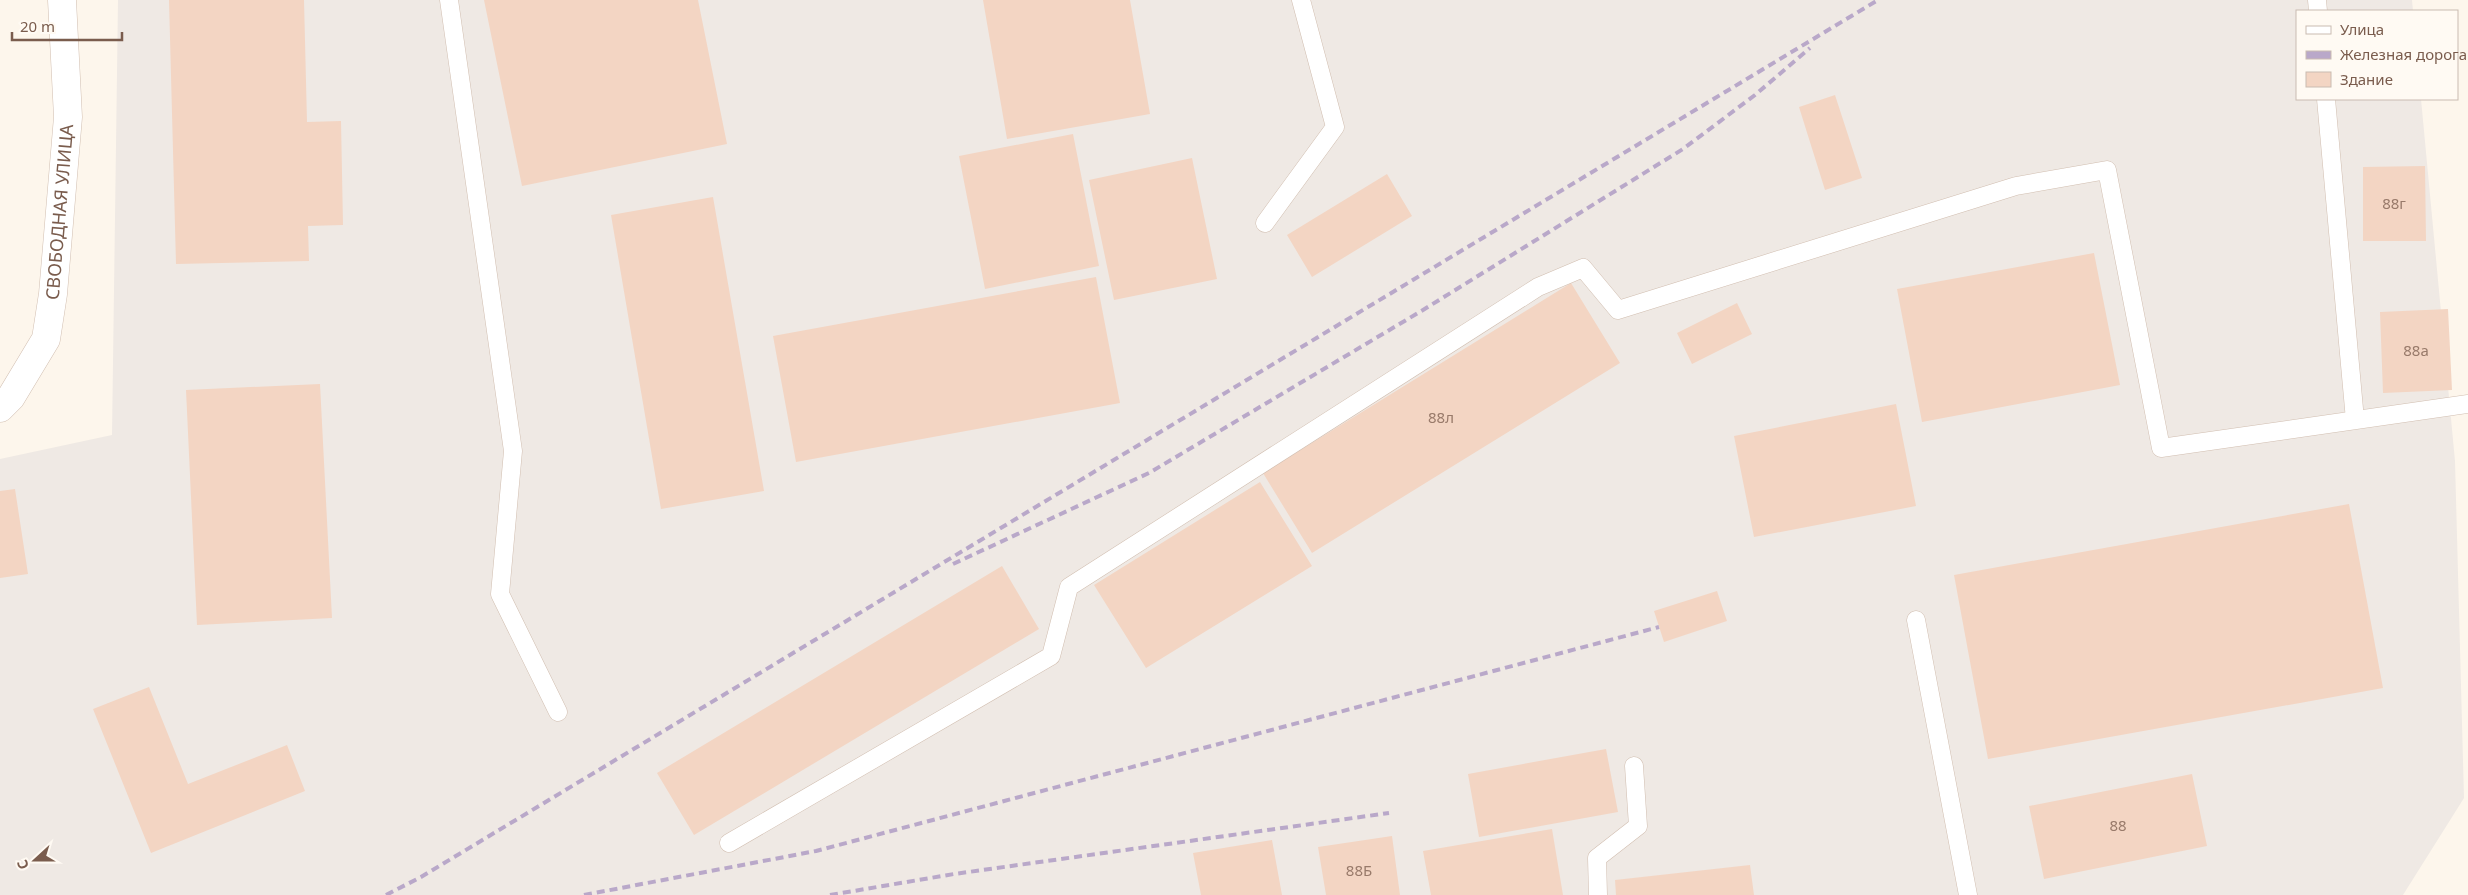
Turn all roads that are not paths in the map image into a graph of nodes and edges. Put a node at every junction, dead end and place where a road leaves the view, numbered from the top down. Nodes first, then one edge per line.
1 (62, 0) edge
2 (449, 0) edge
3 (1301, 0) edge
4 (2326, 100) edge
5 (1265, 223) dead end
6 (2468, 404) edge
7 (0, 408) edge
8 (2355, 420) junction
9 (1916, 620) dead end
10 (558, 712) dead end
11 (1634, 766) dead end
12 (728, 843) dead end
13 (1598, 895) edge
14 (1968, 895) edge

1 - 7 street, СВОБОДНАЯ УЛИЦА
2 - 10 lane
3 - 5 lane
4 - 8 lane
6 - 8 lane
8 - 12 lane
9 - 14 lane
11 - 13 lane

